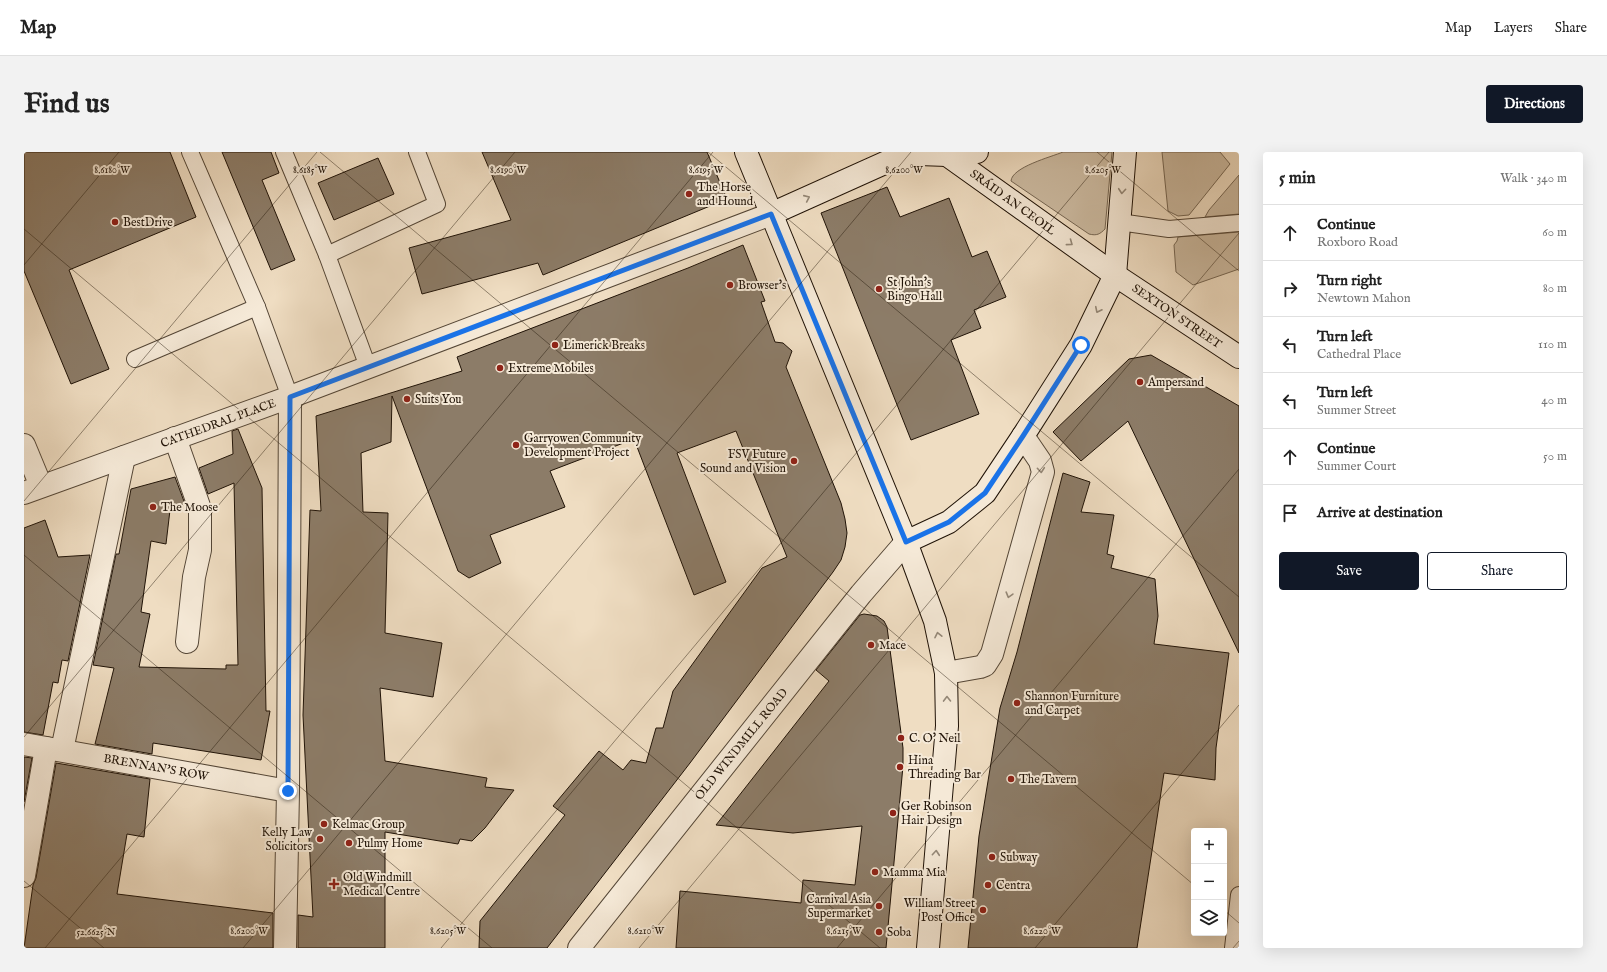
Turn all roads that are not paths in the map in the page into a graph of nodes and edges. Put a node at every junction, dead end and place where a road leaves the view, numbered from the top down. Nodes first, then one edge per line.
1 (190, 152) edge
2 (284, 152) edge
3 (417, 152) edge
4 (746, 152) edge
5 (977, 152) edge
6 (1125, 152) edge
7 (947, 155) junction
8 (771, 214) junction
9 (1119, 222) junction
10 (1239, 223) edge
11 (327, 255) junction
12 (1115, 275) junction
13 (257, 307) junction
14 (1239, 357) edge
15 (135, 359) dead end
16 (368, 366) junction
17 (290, 397) junction
18 (1023, 436) junction
19 (175, 438) junction
20 (24, 445) edge
21 (124, 457) junction
22 (33, 490) edge
23 (906, 542) junction
24 (187, 642) dead end
25 (946, 673) junction
26 (24, 744) edge
27 (54, 749) junction
28 (288, 791) junction
29 (24, 876) edge
30 (1239, 895) edge
31 (285, 948) edge
32 (579, 948) edge
33 (928, 948) edge
34 (1233, 948) edge

1 - 13 lane
2 - 11 lane
3 - 11 lane
4 - 8 street
5 - 7 street
6 -> 9 street
8 -> 7 street
7 -> 12 street, SRÁID AN CEOIL
8 - 16 street, CATHEDRAL PLACE
8 - 23 street
9 - 10 lane
9 - 12 street
11 - 16 lane
12 - 14 street, SEXTON STREET
12 -> 18 street
13 - 15 lane
13 - 17 lane
16 - 17 street, CATHEDRAL PLACE
17 - 19 street, CATHEDRAL PLACE
17 - 28 street
18 - 23 street
18 -> 25 street
19 - 21 street, CATHEDRAL PLACE
19 - 24 street
20 - 22 street
21 - 22 street, CATHEDRAL PLACE
21 - 27 street
25 -> 23 street
23 - 32 street, OLD WINDMILL ROAD
33 -> 25 street
26 - 27 street, BRENNAN'S ROW
27 - 28 street, BRENNAN'S ROW
27 - 29 street
28 - 31 street
30 - 34 lane

